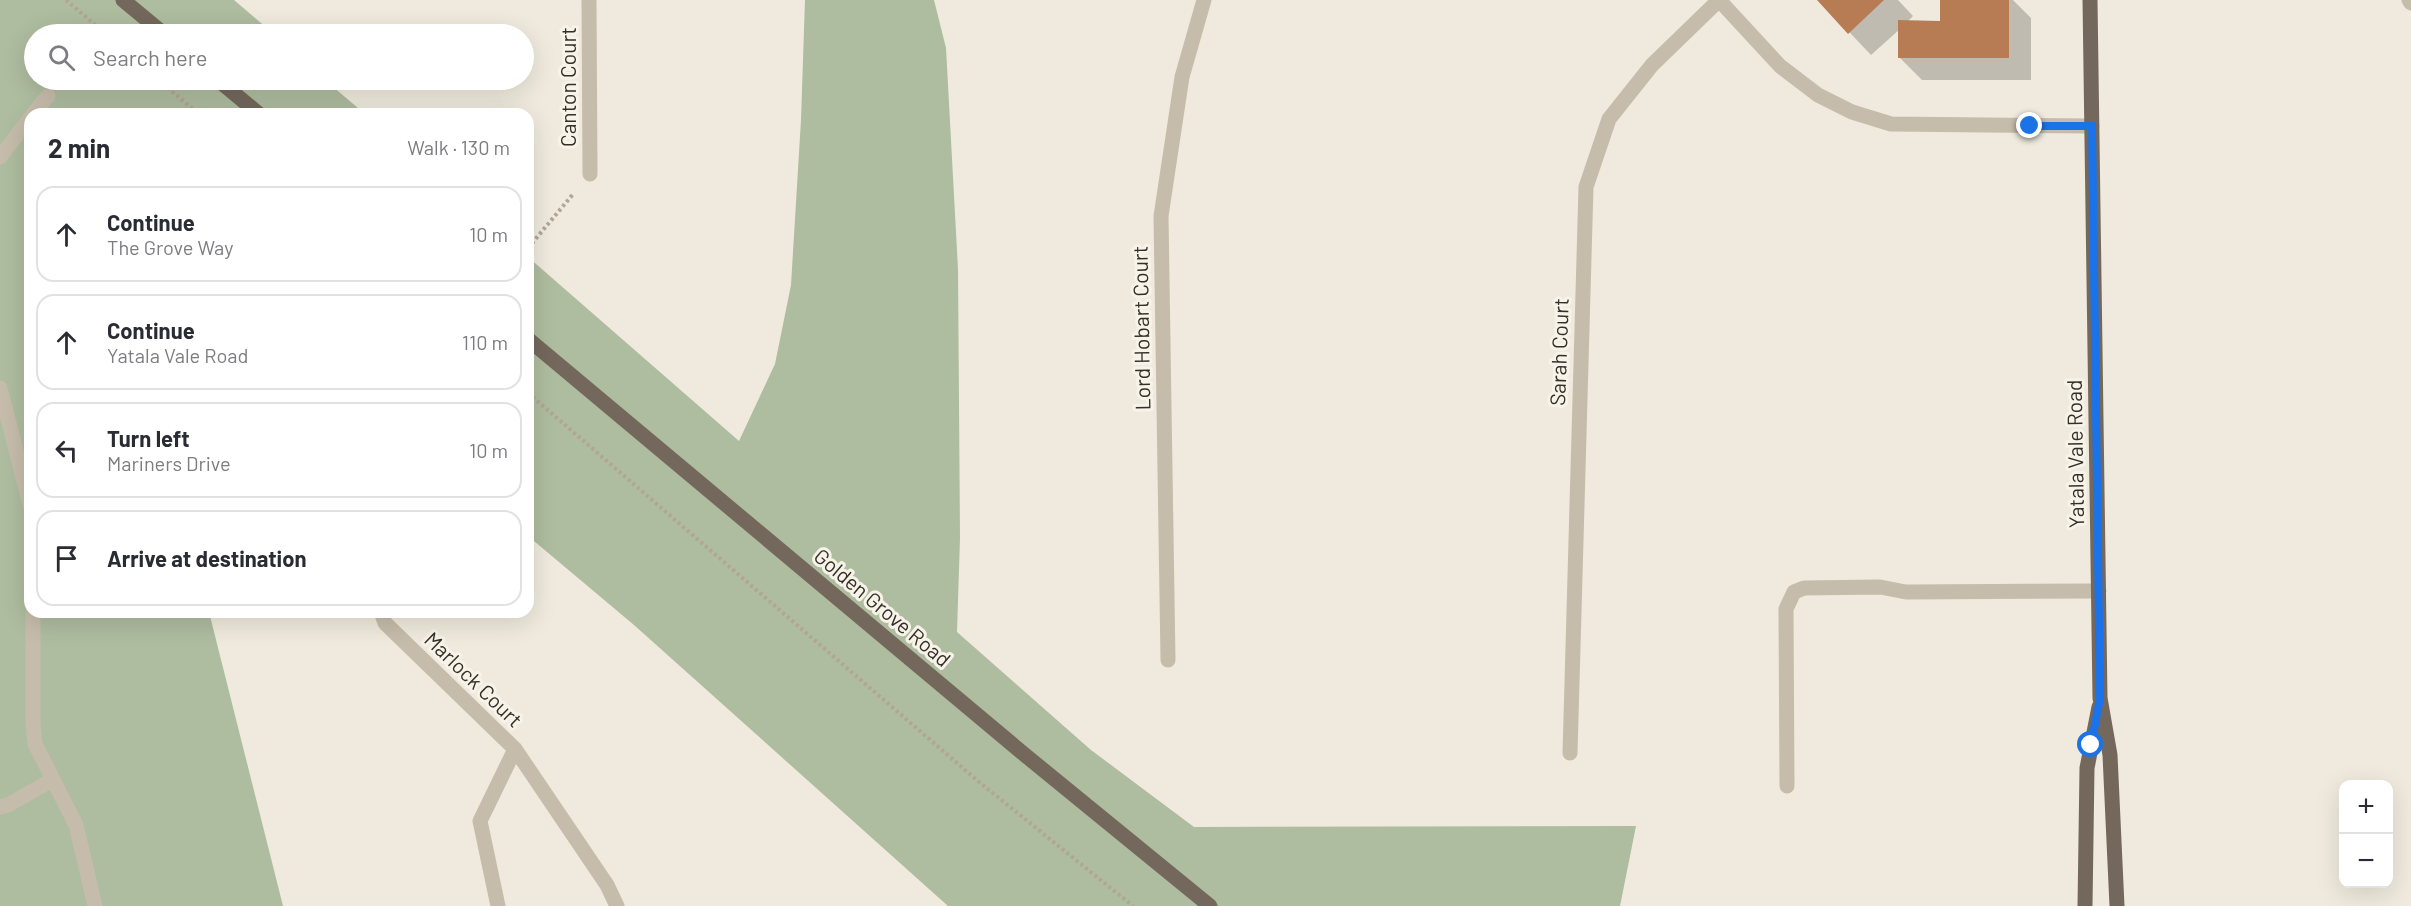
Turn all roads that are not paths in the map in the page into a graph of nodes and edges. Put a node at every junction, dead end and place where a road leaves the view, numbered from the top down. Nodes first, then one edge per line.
1 (123, 0) edge
2 (589, 0) edge
3 (1204, 0) edge
4 (1719, 0) edge
5 (2090, 0) edge
6 (152, 24) edge
7 (230, 90) edge
8 (48, 96) dead end
9 (38, 108) edge
10 (252, 108) edge
11 (24, 126) edge
12 (2092, 126) junction
13 (0, 157) edge
14 (590, 174) road end
15 (534, 344) edge
16 (0, 388) edge
17 (24, 482) edge
18 (2099, 591) junction
19 (33, 618) edge
20 (383, 618) edge
21 (1168, 660) dead end
22 (2100, 698) junction
23 (515, 749) junction
24 (1570, 753) dead end
25 (52, 780) junction
26 (1787, 786) dead end
27 (0, 807) edge
28 (94, 906) edge
29 (498, 906) edge
30 (617, 906) edge
31 (1210, 906) edge
32 (2085, 906) edge
33 (2117, 906) edge

1 - 6 main road
2 - 14 street, Canton Court
3 - 21 street, Lord Hobart Court
4 - 12 street
4 - 24 street, Sarah Court
5 - 12 main road, Yatala Vale Road
7 - 10 main road
8 - 9 street
11 - 13 street
12 - 18 main road, Yatala Vale Road
15 - 31 main road, Golden Grove Road
16 - 17 street
18 - 22 main road, Yatala Vale Road
18 - 26 street
19 - 25 street
20 - 23 street, Marlock Court
22 - 32 main road
22 - 33 main road, Yatala Vale Road
23 - 29 street, Marlock Court
23 - 30 street, Marlock Court
25 - 27 street
25 - 28 street

